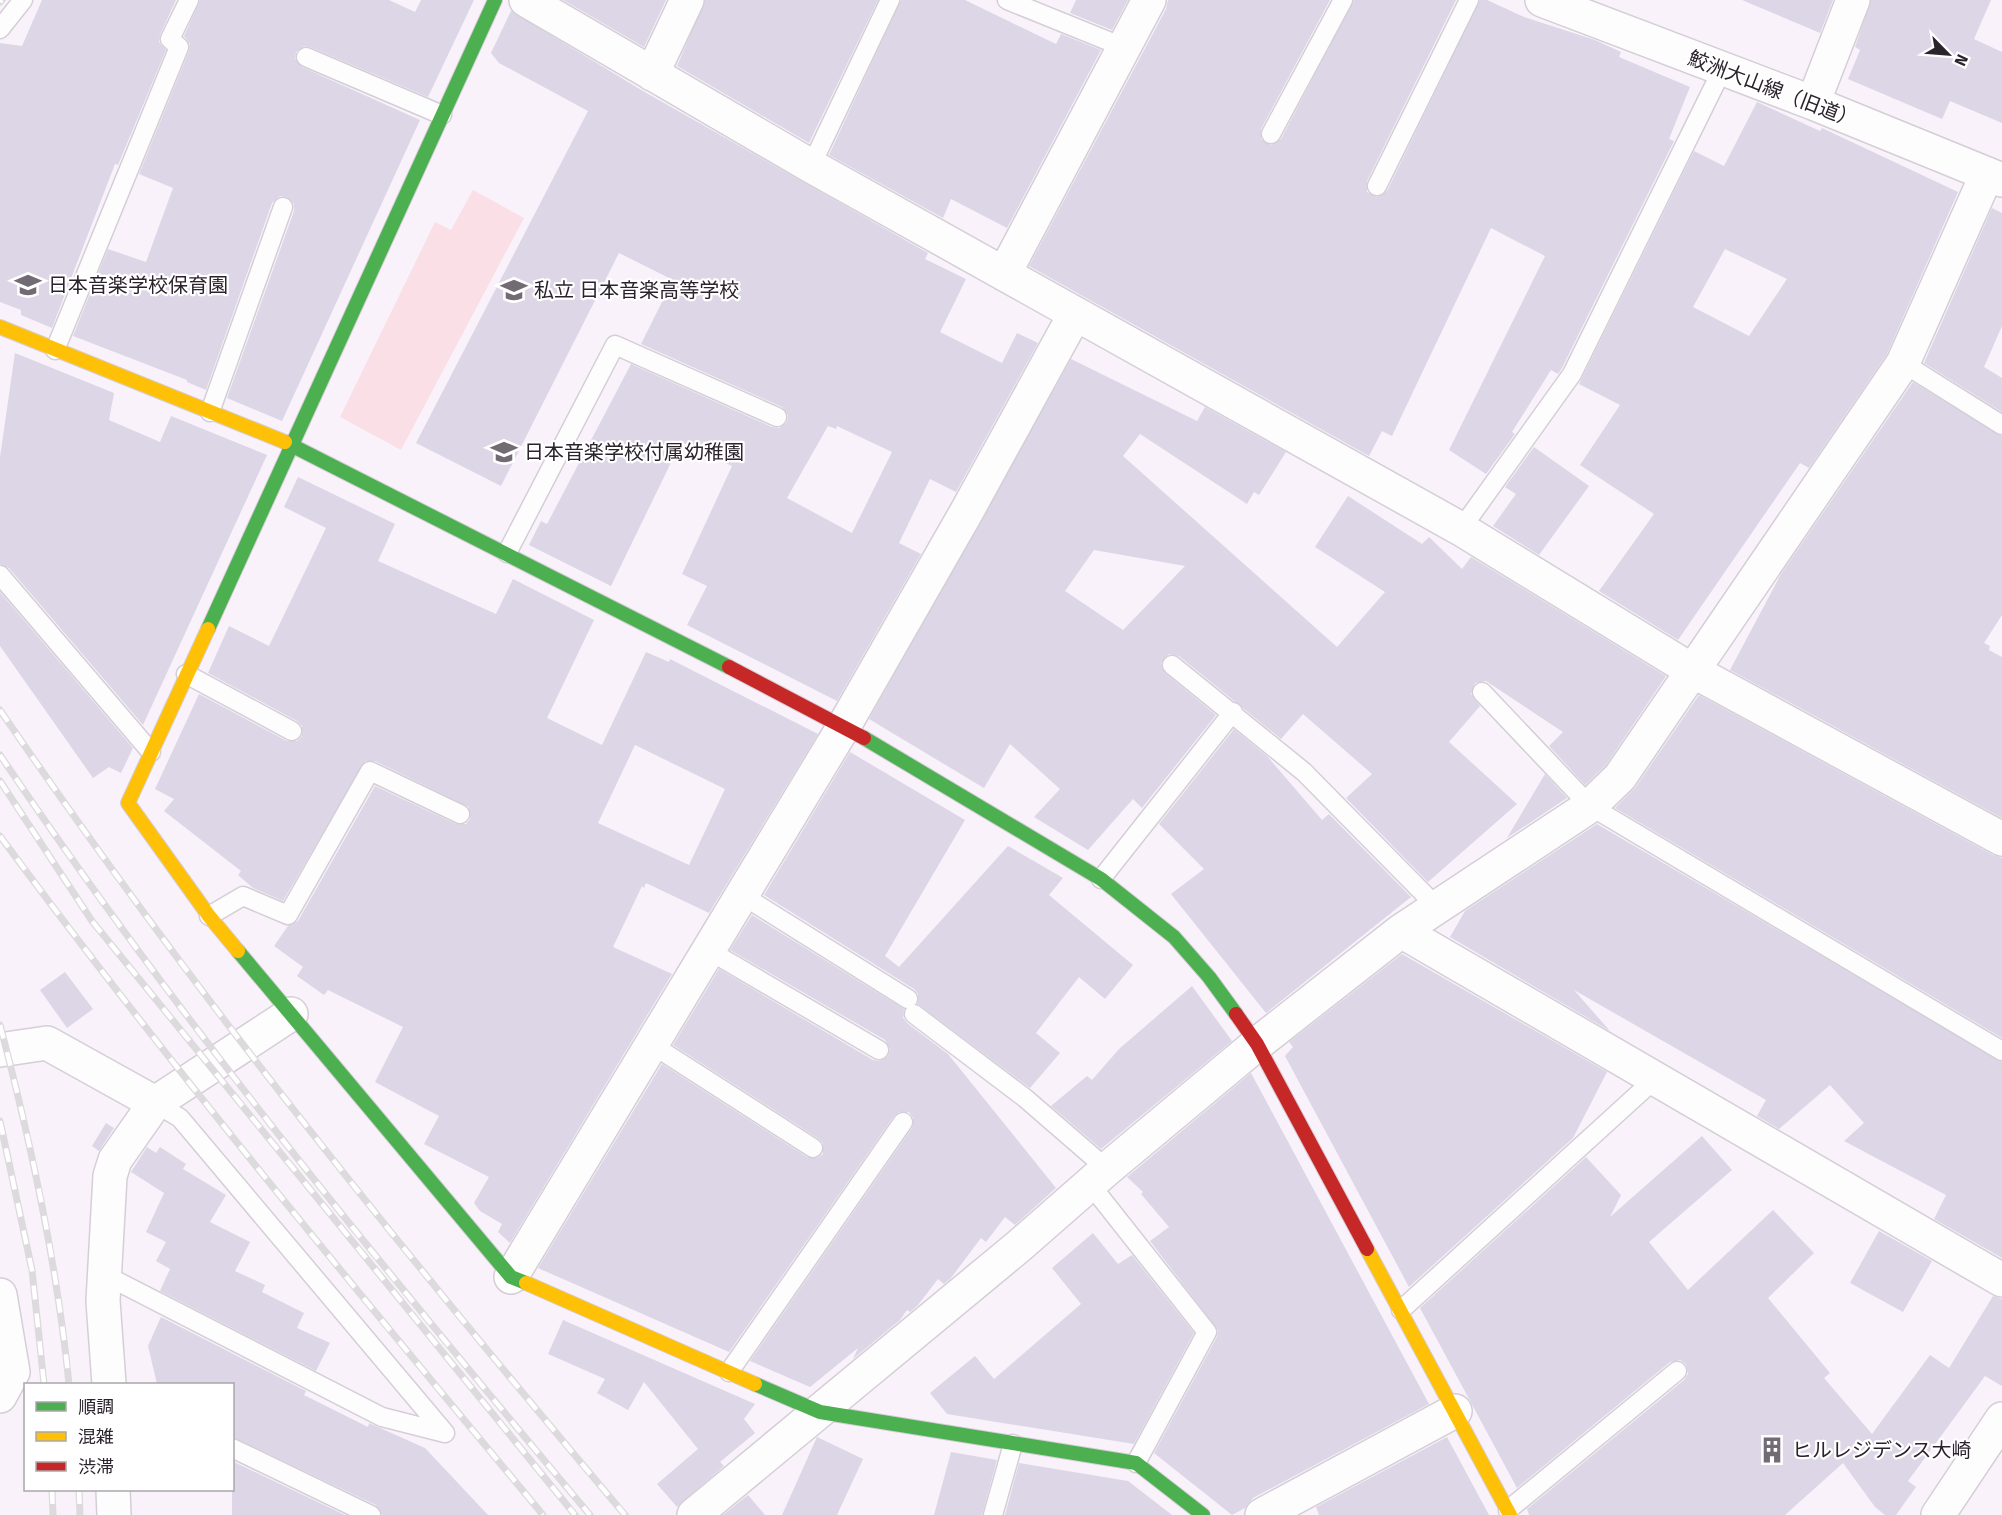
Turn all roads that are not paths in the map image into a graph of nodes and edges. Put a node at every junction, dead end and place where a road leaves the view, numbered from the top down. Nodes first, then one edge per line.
1 (23, 0) edge
2 (189, 0) edge
3 (495, 0) edge
4 (526, 0) edge
5 (687, 0) edge
6 (890, 0) edge
7 (1007, 0) edge
8 (1149, 0) edge
9 (1343, 0) edge
10 (1468, 0) edge
11 (1542, 0) edge
12 (1854, 0) edge
13 (0, 29) edge
14 (1123, 47) junction
15 (306, 57) dead end
16 (1722, 70) junction
17 (652, 74) junction
18 (1812, 103) junction
19 (442, 115) junction
20 (1271, 134) dead end
21 (811, 166) junction
22 (1994, 177) edge
23 (1377, 186) dead end
24 (283, 207) dead end
25 (1004, 274) junction
26 (1075, 314) junction
27 (0, 327) edge
28 (55, 350) junction
29 (1903, 363) junction
30 (210, 412) junction
31 (777, 417) dead end
32 (2002, 425) edge
33 (290, 444) junction
34 (1461, 529) junction
35 (507, 553) junction
36 (0, 575) edge
37 (1172, 665) dead end
38 (1693, 671) junction
39 (186, 674) junction
40 (1482, 692) dead end
41 (1233, 712) junction
42 (844, 726) junction
43 (292, 730) dead end
44 (151, 752) junction
45 (1590, 806) junction
46 (460, 814) dead end
47 (2002, 839) edge
48 (1101, 879) junction
49 (742, 895) junction
50 (1437, 908) junction
51 (209, 916) junction
52 (1401, 931) junction
53 (708, 950) junction
54 (291, 1014) junction
55 (651, 1044) junction
56 (1257, 1044) junction
57 (0, 1050) edge
58 (879, 1050) dead end
59 (2002, 1051) edge
60 (1656, 1078) junction
61 (155, 1103) junction
62 (903, 1122) dead end
63 (813, 1148) dead end
64 (1098, 1176) junction
65 (105, 1275) junction
66 (511, 1277) junction
67 (2002, 1280) edge
68 (0, 1295) edge
69 (1401, 1310) junction
70 (1677, 1371) dead end
71 (729, 1372) junction
72 (109, 1383) edge
73 (0, 1396) edge
74 (1455, 1411) junction
75 (820, 1412) junction
76 (2002, 1419) edge
77 (1013, 1444) junction
78 (234, 1449) edge
79 (1136, 1463) junction
80 (113, 1491) edge
81 (1509, 1513) edge
82 (114, 1515) edge
83 (371, 1515) edge
84 (694, 1515) edge
85 (993, 1515) edge
86 (1203, 1515) edge
87 (1262, 1515) edge
88 (1938, 1515) edge

1 - 13 lane
2 - 28 lane
3 - 19 street
4 - 17 street
5 - 17 street
6 - 21 lane
7 - 14 lane
8 - 14 street
9 - 20 lane
10 - 23 lane
11 - 16 street, 鮫洲大山線（旧道）
12 - 18 street
14 - 25 street
15 - 19 lane
16 - 18 street, 鮫洲大山線（旧道）
16 - 34 lane
17 - 21 street
18 - 22 street, 鮫洲大山線（旧道）
19 - 33 street
21 - 25 street
22 - 29 street
24 - 30 lane
25 - 26 street
26 - 34 street
26 - 42 street
27 - 28 street
28 - 30 street
29 - 32 lane
29 - 38 street
30 - 33 street
31 - 35 lane
33 - 35 street
33 - 39 street
34 - 38 street
35 - 42 street
36 - 44 lane
37 - 41 lane
38 - 45 street
38 - 47 street
39 - 43 lane
39 - 44 street
40 - 45 lane
41 - 48 lane
41 - 50 lane
42 - 48 street
42 - 49 street
44 - 51 street
45 - 50 street
45 - 59 lane
46 - 51 lane
48 - 56 street
49 - 53 street
49 - 64 lane
50 - 52 street
51 - 54 street
52 - 56 street
52 - 60 street
53 - 55 street
53 - 58 lane
54 - 61 street
54 - 66 street
55 - 63 lane
55 - 66 street
56 - 64 street
56 - 69 street
57 - 61 street
60 - 67 street
60 - 69 lane
61 - 65 street
61 - 65 lane
62 - 71 lane
64 - 75 street
64 - 79 lane
65 - 72 street
66 - 71 street
68 - 73 street
69 - 74 street
70 - 81 lane
71 - 75 street
74 - 81 street
74 - 87 street
75 - 77 street
75 - 84 street
76 - 88 street
77 - 79 street
77 - 85 lane
78 - 83 lane
79 - 86 street
80 - 82 street

